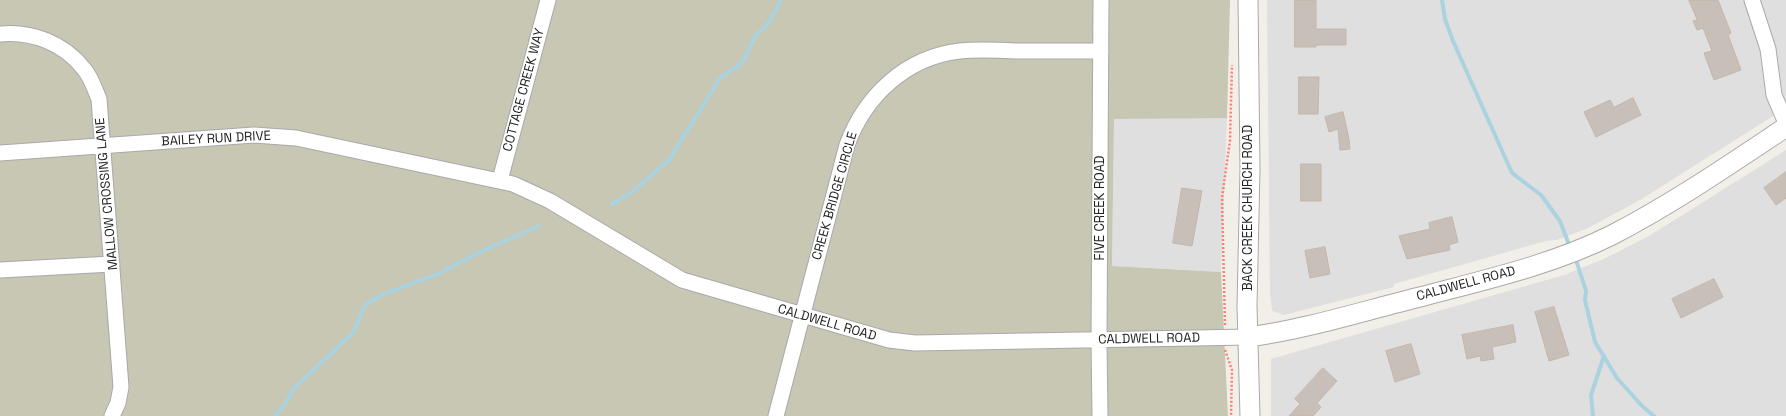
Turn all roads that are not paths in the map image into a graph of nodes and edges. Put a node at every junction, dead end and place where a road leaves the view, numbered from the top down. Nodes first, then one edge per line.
1 (548, 0) edge
2 (1101, 0) edge
3 (1248, 0) edge
4 (1752, 0) edge
5 (0, 34) edge
6 (1100, 51) junction
7 (1786, 122) edge
8 (1786, 127) edge
9 (104, 146) junction
10 (0, 154) edge
11 (500, 180) junction
12 (112, 264) junction
13 (0, 270) edge
14 (802, 316) junction
15 (1250, 337) junction
16 (1099, 340) junction
17 (112, 416) edge
18 (776, 416) edge
19 (1100, 416) edge
20 (1250, 416) edge

1 - 11 street, COTTAGE CREEK WAY
2 - 6 street, FIVE CREEK ROAD
3 - 15 street, BACK CREEK CHURCH ROAD
4 - 7 street
5 - 9 street, MALLOW CROSSING LANE
6 - 14 street, CREEK BRIDGE CIRCLE
6 - 16 street, FIVE CREEK ROAD
8 - 15 street, CALDWELL ROAD
9 - 10 street, BAILEY RUN DRIVE
9 - 11 street, BAILEY RUN DRIVE
9 - 12 street, MALLOW CROSSING LANE
11 - 14 street, CALDWELL ROAD
12 - 13 street
12 - 17 street, MALLOW CROSSING LANE
14 - 16 street, CALDWELL ROAD
14 - 18 street, CREEK BRIDGE CIRCLE
15 - 16 street, CALDWELL ROAD
15 - 20 street, BACK CREEK CHURCH ROAD
16 - 19 street, FIVE CREEK ROAD

